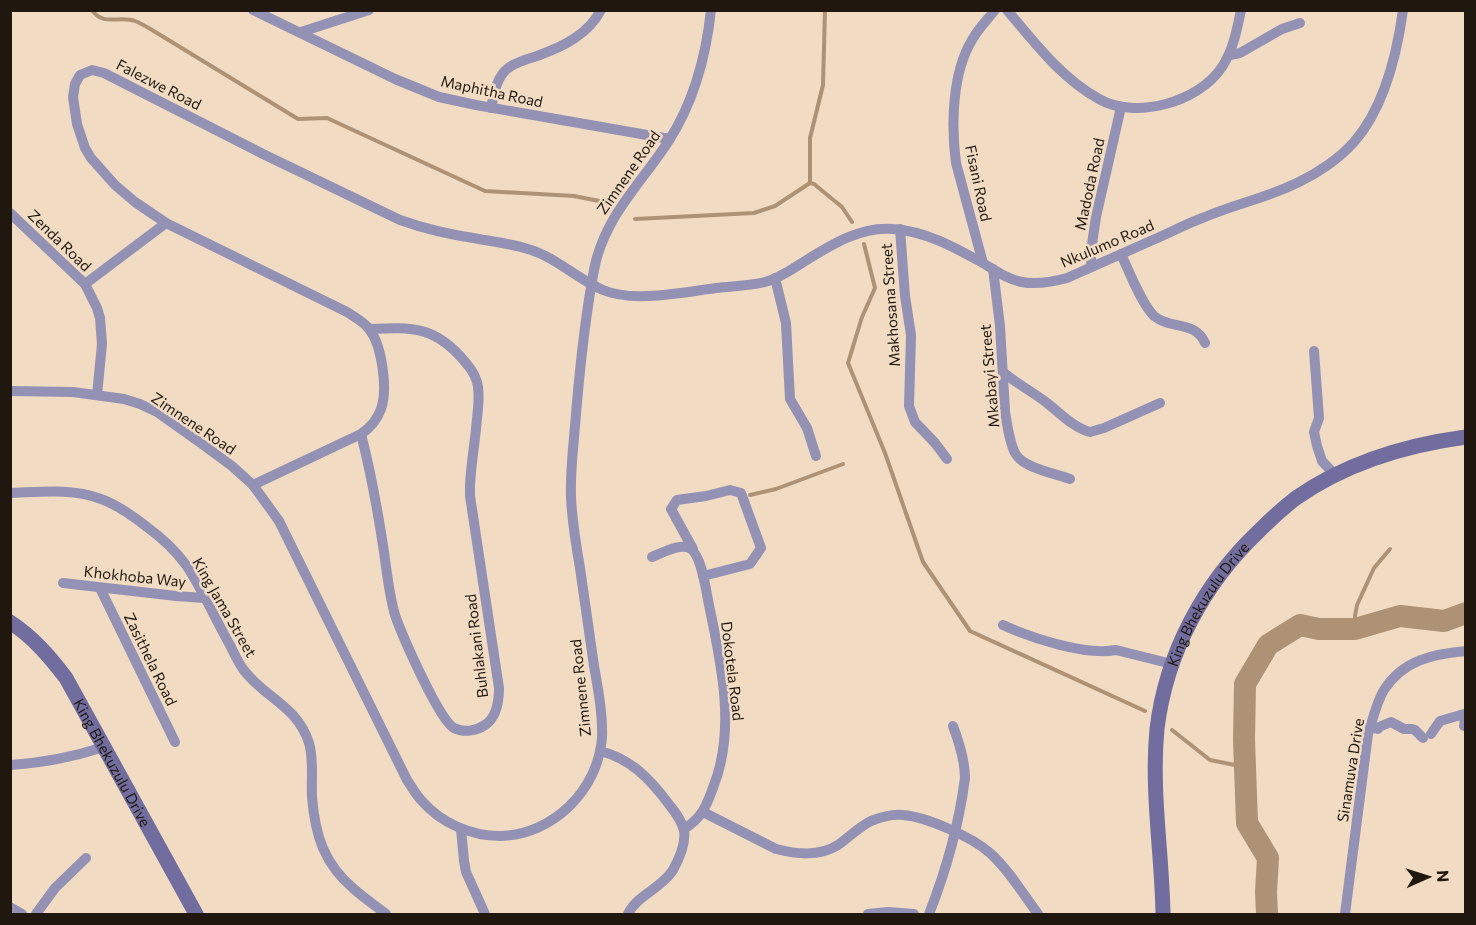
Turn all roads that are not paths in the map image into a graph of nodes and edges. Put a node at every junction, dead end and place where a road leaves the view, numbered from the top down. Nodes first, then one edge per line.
1 (253, 10) edge
2 (369, 10) edge
3 (601, 10) edge
4 (711, 10) edge
5 (995, 10) edge
6 (1006, 10) edge
7 (1241, 10) edge
8 (1403, 10) edge
9 (1300, 23) dead end
10 (301, 32) junction
11 (1230, 55) junction
12 (1121, 107) junction
13 (490, 108) junction
14 (670, 139) junction
15 (10, 213) edge
16 (166, 223) junction
17 (900, 230) junction
18 (1121, 254) junction
19 (983, 263) junction
20 (1091, 267) junction
21 (993, 269) junction
22 (775, 278) junction
23 (85, 284) junction
24 (591, 284) junction
25 (370, 330) junction
26 (1205, 343) dead end
27 (1314, 351) dead end
28 (1003, 372) junction
29 (10, 391) edge
30 (97, 395) junction
31 (1160, 404) dead end
32 (361, 434) junction
33 (1466, 437) edge
34 (816, 456) dead end
35 (947, 459) dead end
36 (1335, 476) junction
37 (1070, 479) dead end
38 (253, 485) junction
39 (10, 493) edge
40 (693, 550) junction
41 (652, 557) dead end
42 (703, 576) junction
43 (63, 583) dead end
44 (100, 588) junction
45 (204, 598) junction
46 (10, 622) edge
47 (1003, 625) dead end
48 (1466, 651) edge
49 (1172, 664) junction
50 (1466, 725) edge
51 (953, 726) dead end
52 (1370, 727) junction
53 (175, 742) dead end
54 (104, 747) junction
55 (600, 751) junction
56 (10, 765) edge
57 (703, 812) junction
58 (461, 829) junction
59 (684, 829) junction
60 (955, 832) junction
61 (86, 858) dead end
62 (10, 907) edge
63 (22, 915) edge
64 (36, 915) edge
65 (196, 915) edge
66 (386, 915) edge
67 (486, 915) edge
68 (628, 915) edge
69 (868, 915) edge
70 (914, 915) edge
71 (929, 915) edge
72 (1038, 915) edge
73 (1163, 915) edge
74 (1345, 915) edge

1 - 10 street, Maphitha Road
2 - 10 street
3 - 13 street
4 - 14 street, Zimnene Road
5 - 19 street, Fisani Road
6 - 12 street
7 - 11 street
8 - 18 street, Nkulumo Road
9 - 11 street
10 - 13 street, Maphitha Road
11 - 12 street
12 - 20 street, Madoda Road
13 - 14 street, Maphitha Road
14 - 24 street, Zimnene Road
15 - 23 street, Zenda Road
16 - 23 street
16 - 24 street, Falezwe Road
16 - 25 street, Falezwe Road
17 - 19 street, Nkulumo Road
17 - 22 street, Nkulumo Road
17 - 35 street, Makhosana Street
18 - 20 street, Nkulumo Road
18 - 26 street
19 - 21 street, Nkulumo Road
20 - 21 street, Nkulumo Road
21 - 28 street, Mkabayi Street
22 - 24 street, Nkulumo Road
22 - 34 street
23 - 30 street, Zenda Road
24 - 55 street, Zimnene Road
25 - 32 street
25 - 32 street, Buhlakani Road
27 - 36 street
28 - 31 street
28 - 37 street, Mkabayi Street
29 - 30 street, Zimnene Road
30 - 38 street, Zimnene Road
32 - 38 street
33 - 36 street, King Bhekuzulu Drive
36 - 49 street, King Bhekuzulu Drive
38 - 58 street, Zimnene Road
39 - 45 street, King Jama Street
40 - 41 street
40 - 42 street, Dokotela Road
40 - 42 street, Dokotela Road
42 - 57 street, Dokotela Road
43 - 44 street, Khokhoba Way
44 - 45 street, Khokhoba Way
44 - 53 street, Zasithela Road
45 - 66 street, King Jama Street
46 - 54 street, King Bhekuzulu Drive
47 - 49 street
48 - 52 street, Sinamuva Drive
49 - 73 street, King Bhekuzulu Drive
50 - 52 street
51 - 60 street
52 - 74 street, Sinamuva Drive
54 - 56 street
54 - 65 street, King Bhekuzulu Drive
55 - 58 street, Zimnene Road
55 - 59 street
57 - 59 street, Dokotela Road
57 - 60 street
58 - 67 street
59 - 68 street
60 - 71 street
60 - 72 street
61 - 64 street
62 - 63 street
69 - 70 street

